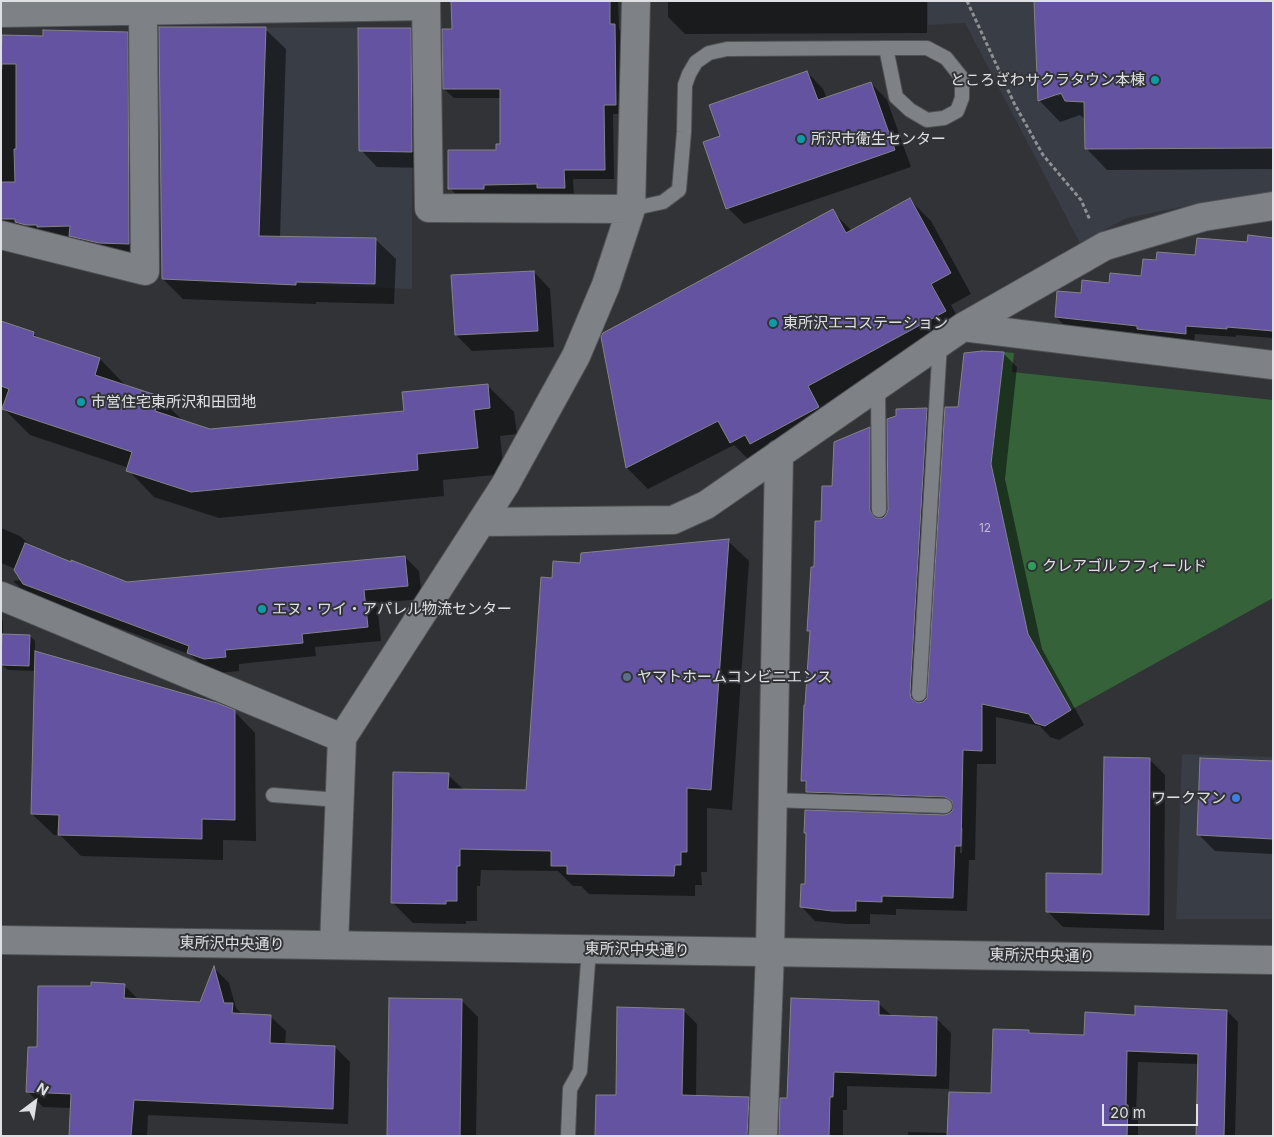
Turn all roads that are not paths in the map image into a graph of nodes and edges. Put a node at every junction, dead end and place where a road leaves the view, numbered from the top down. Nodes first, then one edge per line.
1 (636, 1) edge
2 (426, 3) edge
3 (58, 7) edge
4 (143, 11) junction
5 (1, 13) edge
6 (886, 48) junction
7 (1273, 206) edge
8 (631, 209) junction
9 (1, 235) edge
10 (963, 327) junction
11 (940, 342) junction
12 (1273, 364) edge
13 (878, 384) junction
14 (778, 454) junction
15 (880, 510) dead end
16 (481, 522) junction
17 (1, 596) edge
18 (919, 694) dead end
19 (342, 738) junction
20 (273, 795) dead end
21 (339, 800) junction
22 (772, 800) junction
23 (945, 806) dead end
24 (1, 940) edge
25 (334, 946) junction
26 (589, 949) junction
27 (770, 952) junction
28 (1273, 960) edge
29 (568, 1136) edge
30 (763, 1136) edge

1 - 8 street
2 - 4 street
2 - 8 street
3 - 4 street
3 - 5 street
4 - 9 street
6 - 6 lane
6 - 8 lane
7 - 10 street
8 - 16 street
10 - 11 street
10 - 12 street
11 - 13 street
11 - 18 lane
13 - 14 street
13 - 15 lane
14 - 16 street
14 - 22 street
16 - 19 street
17 - 19 street
19 - 21 street
20 - 21 lane
21 - 25 street
22 - 23 lane
22 - 27 street
24 - 25 street, 東所沢中央通り
25 - 26 street, 東所沢中央通り
26 - 27 street, 東所沢中央通り
26 - 29 lane
27 - 28 street, 東所沢中央通り
27 - 30 street

